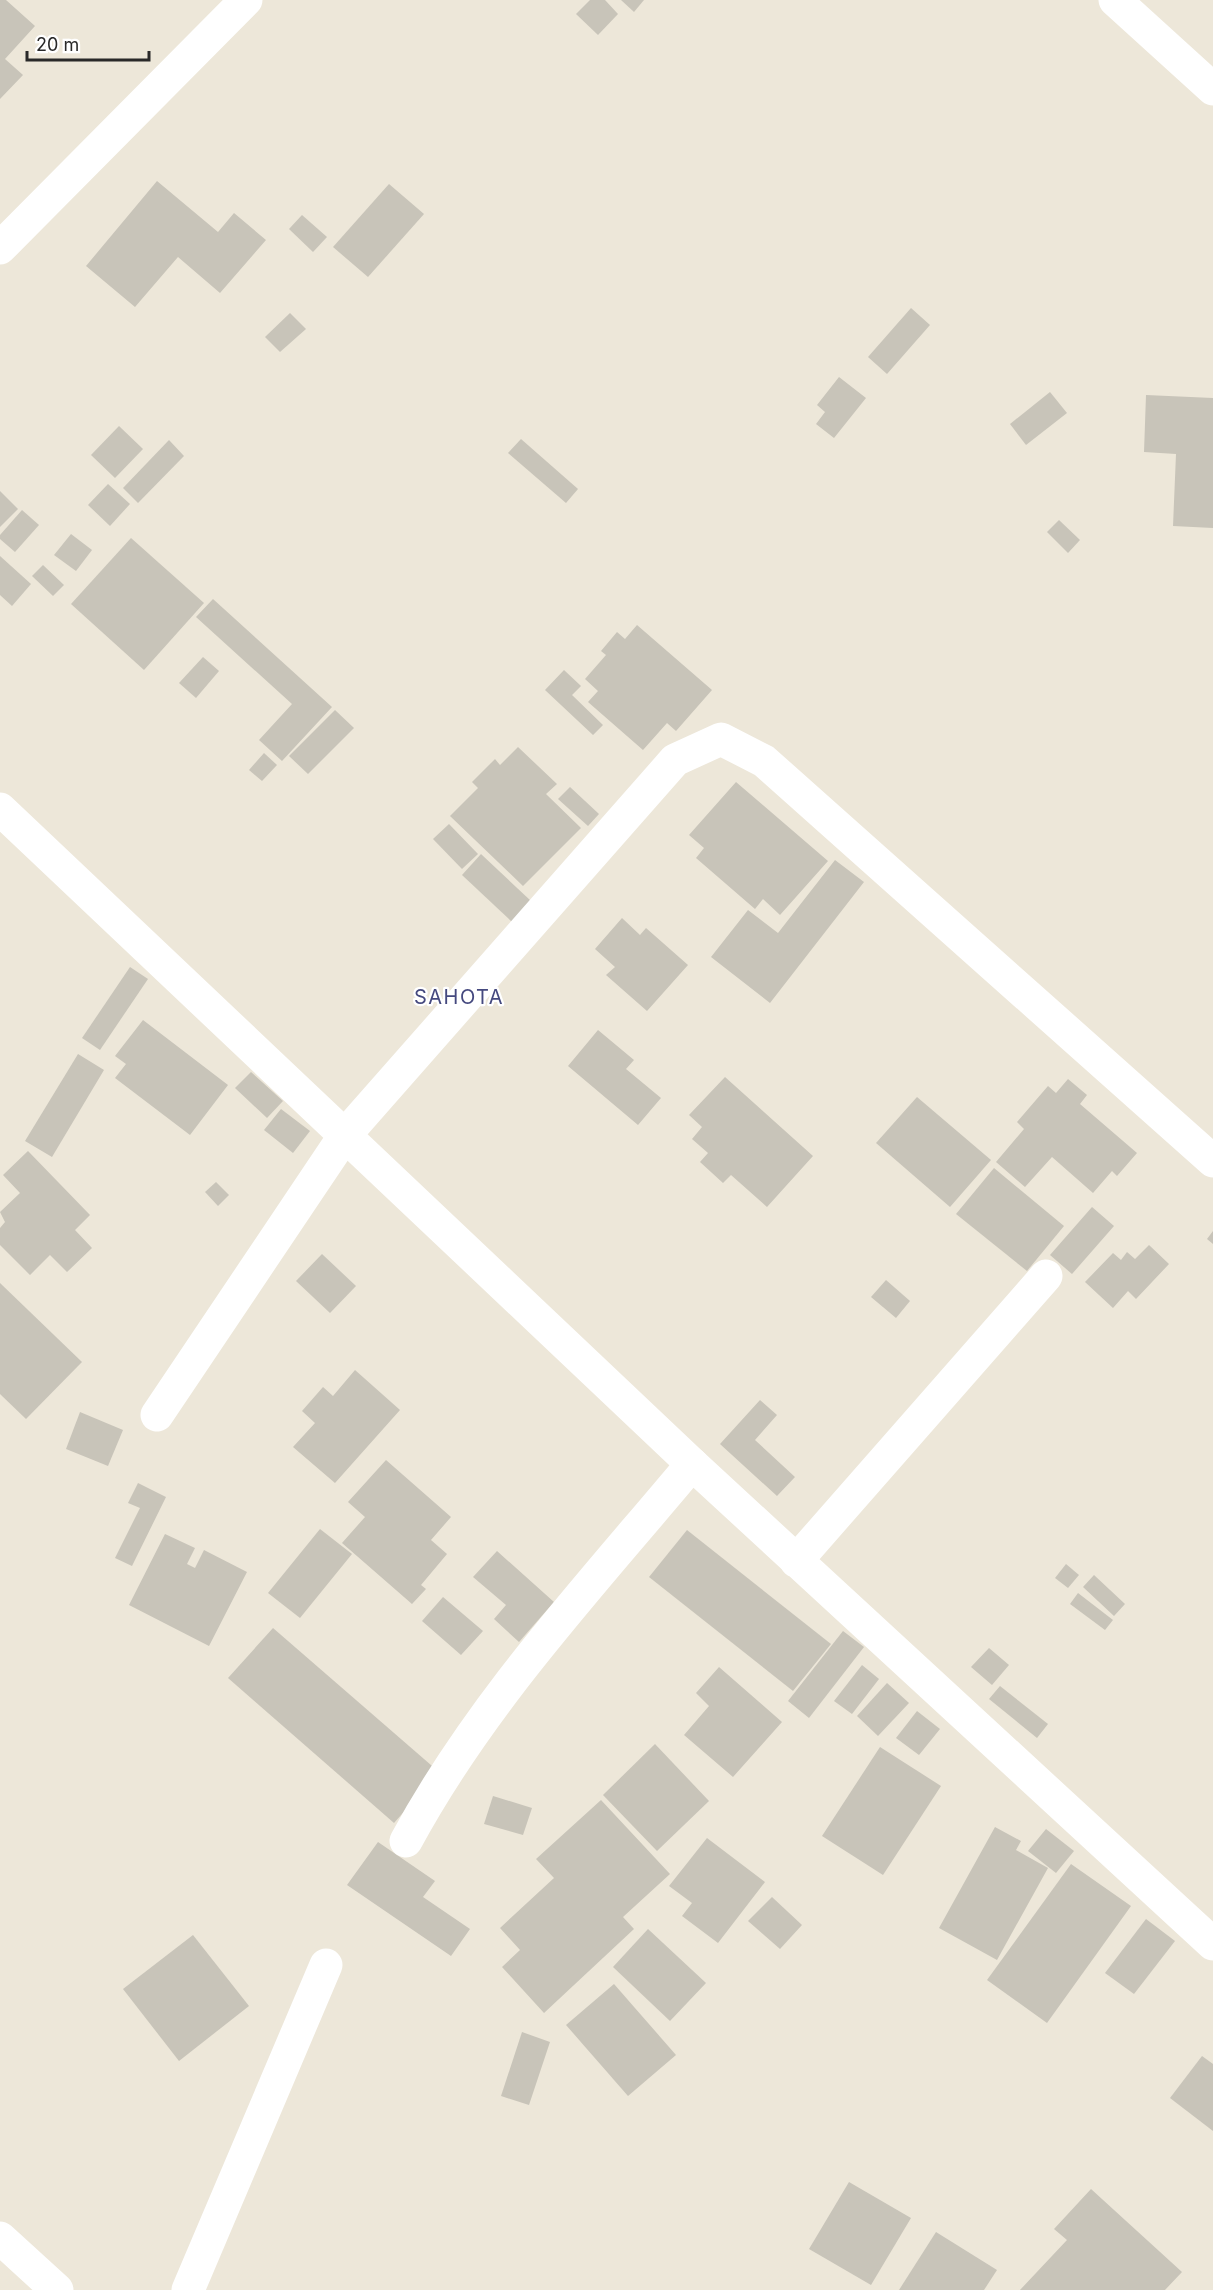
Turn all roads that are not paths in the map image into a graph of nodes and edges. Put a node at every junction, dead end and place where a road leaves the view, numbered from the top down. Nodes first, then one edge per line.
1 (246, 0) edge
2 (1115, 0) edge
3 (1213, 89) edge
4 (0, 248) edge
5 (0, 809) edge
6 (345, 1135) junction
7 (1213, 1161) edge
8 (1046, 1276) dead end
9 (157, 1415) dead end
10 (692, 1464) junction
11 (796, 1561) junction
12 (406, 1841) dead end
13 (1213, 1944) edge
14 (326, 1965) dead end
15 (0, 2238) edge
16 (57, 2290) edge
17 (188, 2290) edge

1 - 4 street
2 - 3 street
5 - 6 street
6 - 7 street
6 - 9 street
6 - 10 street
8 - 11 street
10 - 11 street
10 - 12 street
11 - 13 street
14 - 17 street
15 - 16 street

